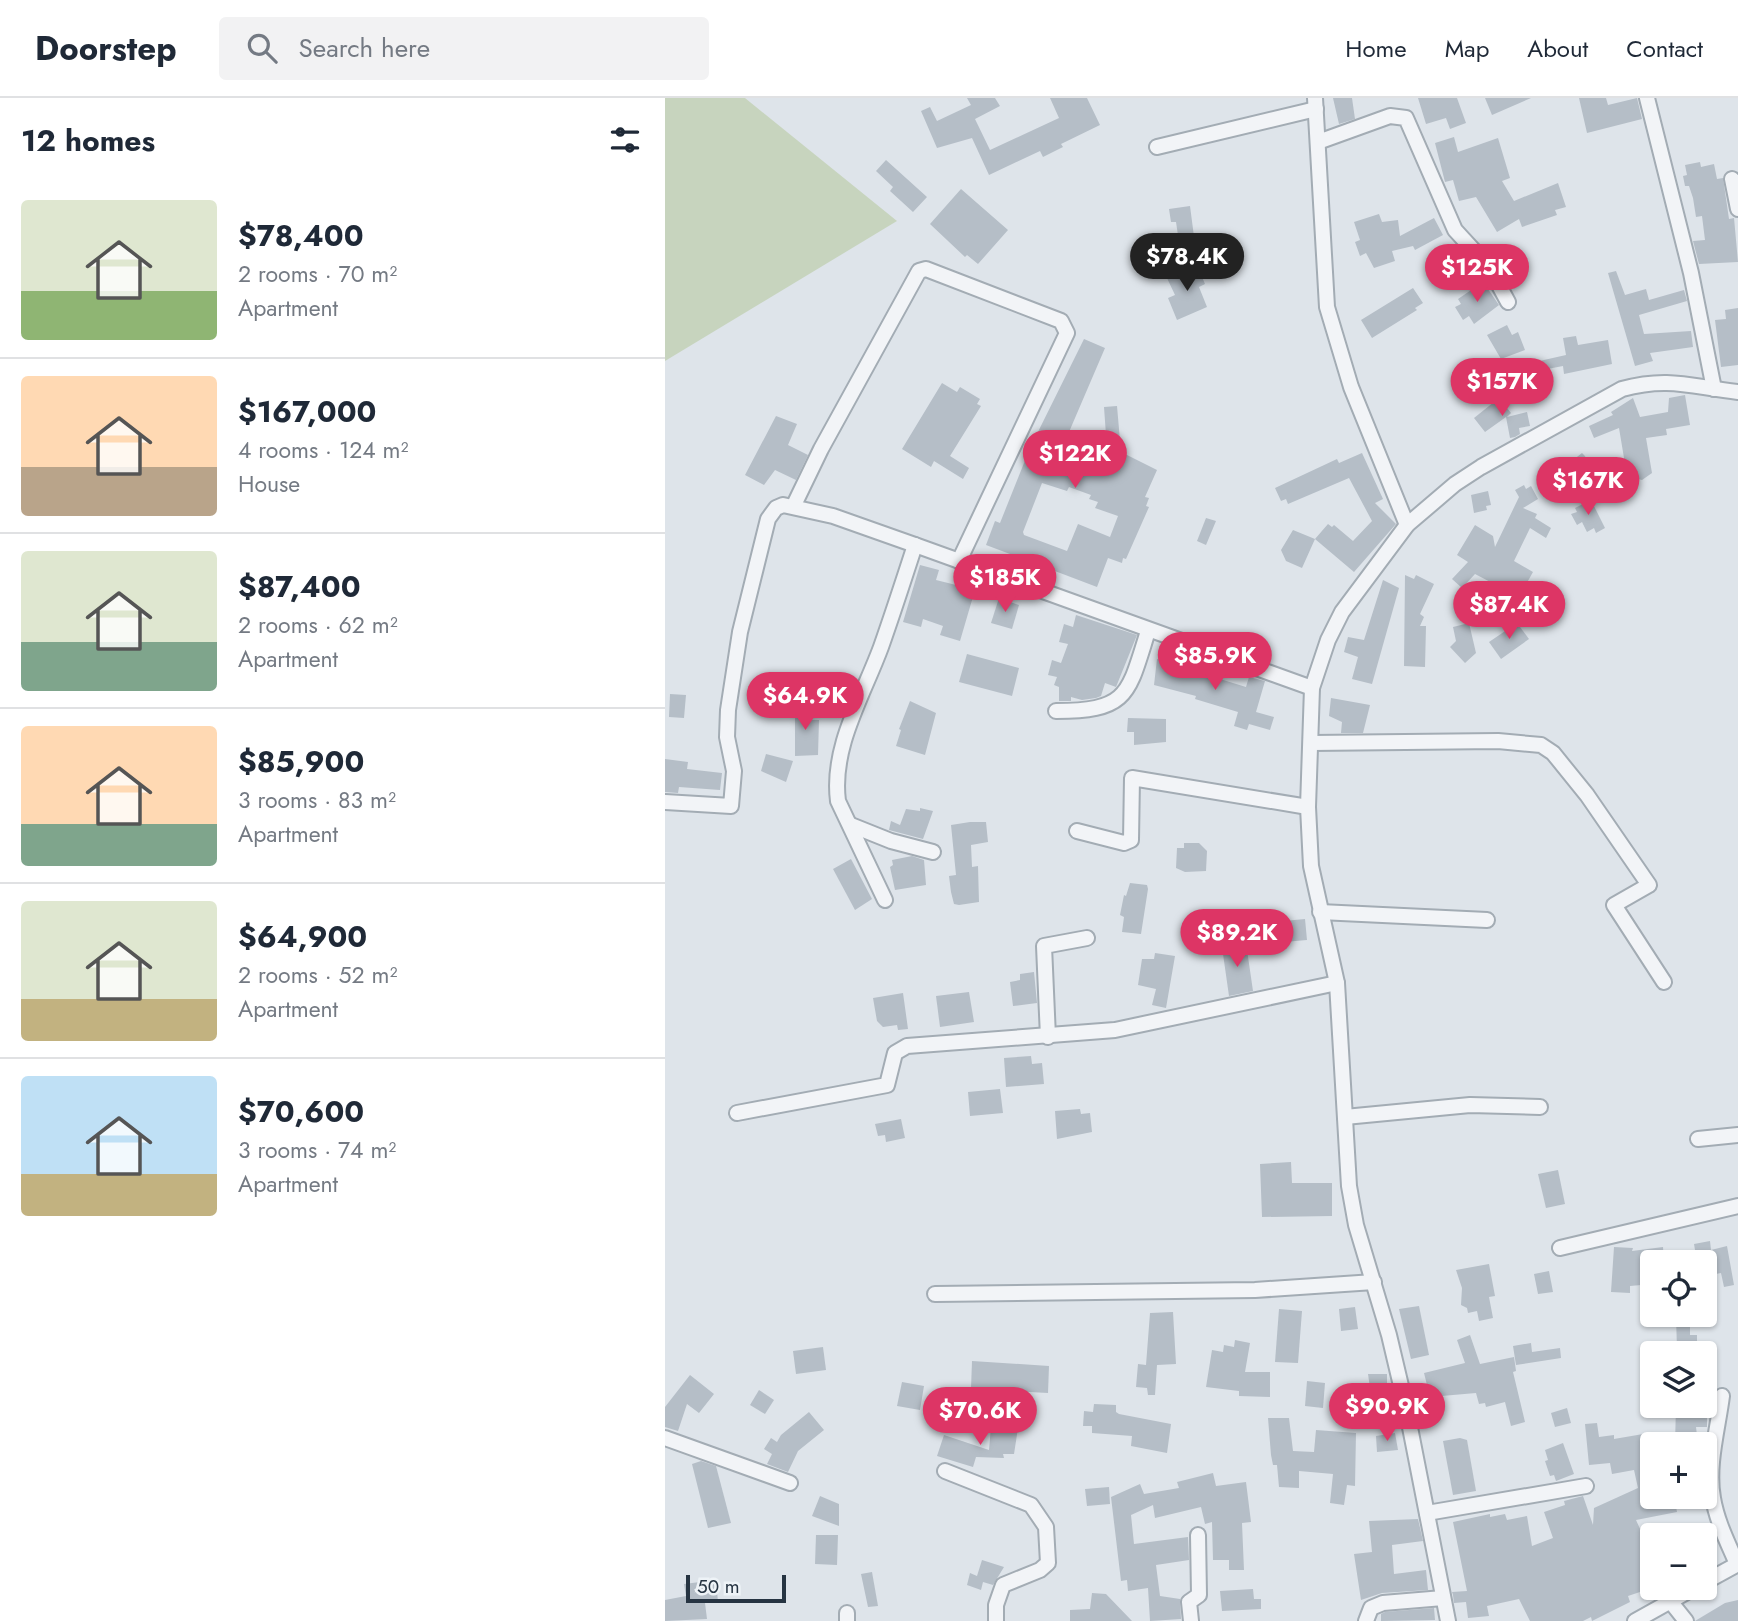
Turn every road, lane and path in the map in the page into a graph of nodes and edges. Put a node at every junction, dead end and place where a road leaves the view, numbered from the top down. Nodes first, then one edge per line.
1 (1647, 98) edge
2 (1316, 104) edge
3 (1318, 142) junction
4 (1157, 147) dead end
5 (1732, 179) dead end
6 (1738, 209) edge
7 (1508, 302) dead end
8 (1714, 389) junction
9 (1738, 392) edge
10 (794, 505) junction
11 (1407, 525) junction
12 (915, 545) junction
13 (958, 561) junction
14 (1148, 631) junction
15 (1312, 688) junction
16 (1056, 711) dead end
17 (1312, 743) junction
18 (665, 802) edge
19 (1308, 807) junction
20 (851, 825) junction
21 (1077, 831) dead end
22 (933, 852) dead end
23 (885, 900) dead end
24 (1320, 912) junction
25 (1487, 920) dead end
26 (1087, 938) dead end
27 (1664, 982) dead end
28 (1337, 983) junction
29 (1048, 1037) junction
30 (1540, 1107) dead end
31 (737, 1113) dead end
32 (1345, 1117) junction
33 (1738, 1135) edge
34 (1698, 1139) dead end
35 (1738, 1206) edge
36 (1560, 1248) dead end
37 (1374, 1282) junction
38 (935, 1294) dead end
39 (1722, 1396) dead end
40 (665, 1438) edge
41 (945, 1471) dead end
42 (790, 1483) dead end
43 (1586, 1486) dead end
44 (1427, 1513) junction
45 (1198, 1535) dead end
46 (1738, 1564) edge
47 (1717, 1575) edge
48 (1443, 1598) junction
49 (1670, 1601) joint
50 (996, 1621) edge
51 (1191, 1621) edge
52 (1366, 1621) edge
53 (1448, 1621) edge
54 (1635, 1621) edge
55 (1686, 1621) edge

1 - 8 street
2 - 3 street
2 - 4 street
3 - 7 street
3 - 11 street
5 - 6 street
8 - 9 street
8 - 11 street
10 - 12 street
10 - 13 street
10 - 18 street
11 - 15 street
12 - 13 street
12 - 20 street
13 - 14 street
14 - 15 street
14 - 16 street
15 - 17 street
17 - 19 street
17 - 27 street
19 - 21 street
19 - 24 street
20 - 22 street
20 - 23 street
24 - 25 street
24 - 28 street
26 - 29 street
28 - 29 street
28 - 32 street
29 - 31 street
30 - 32 street
32 - 37 street
33 - 34 street
35 - 36 street
37 - 38 street
37 - 44 street
39 - 46 street
40 - 42 street
41 - 50 street
43 - 44 street
44 - 48 street
45 - 51 street
46 - 47 street
48 - 52 street
48 - 53 street
49 - 54 street
49 - 55 street

